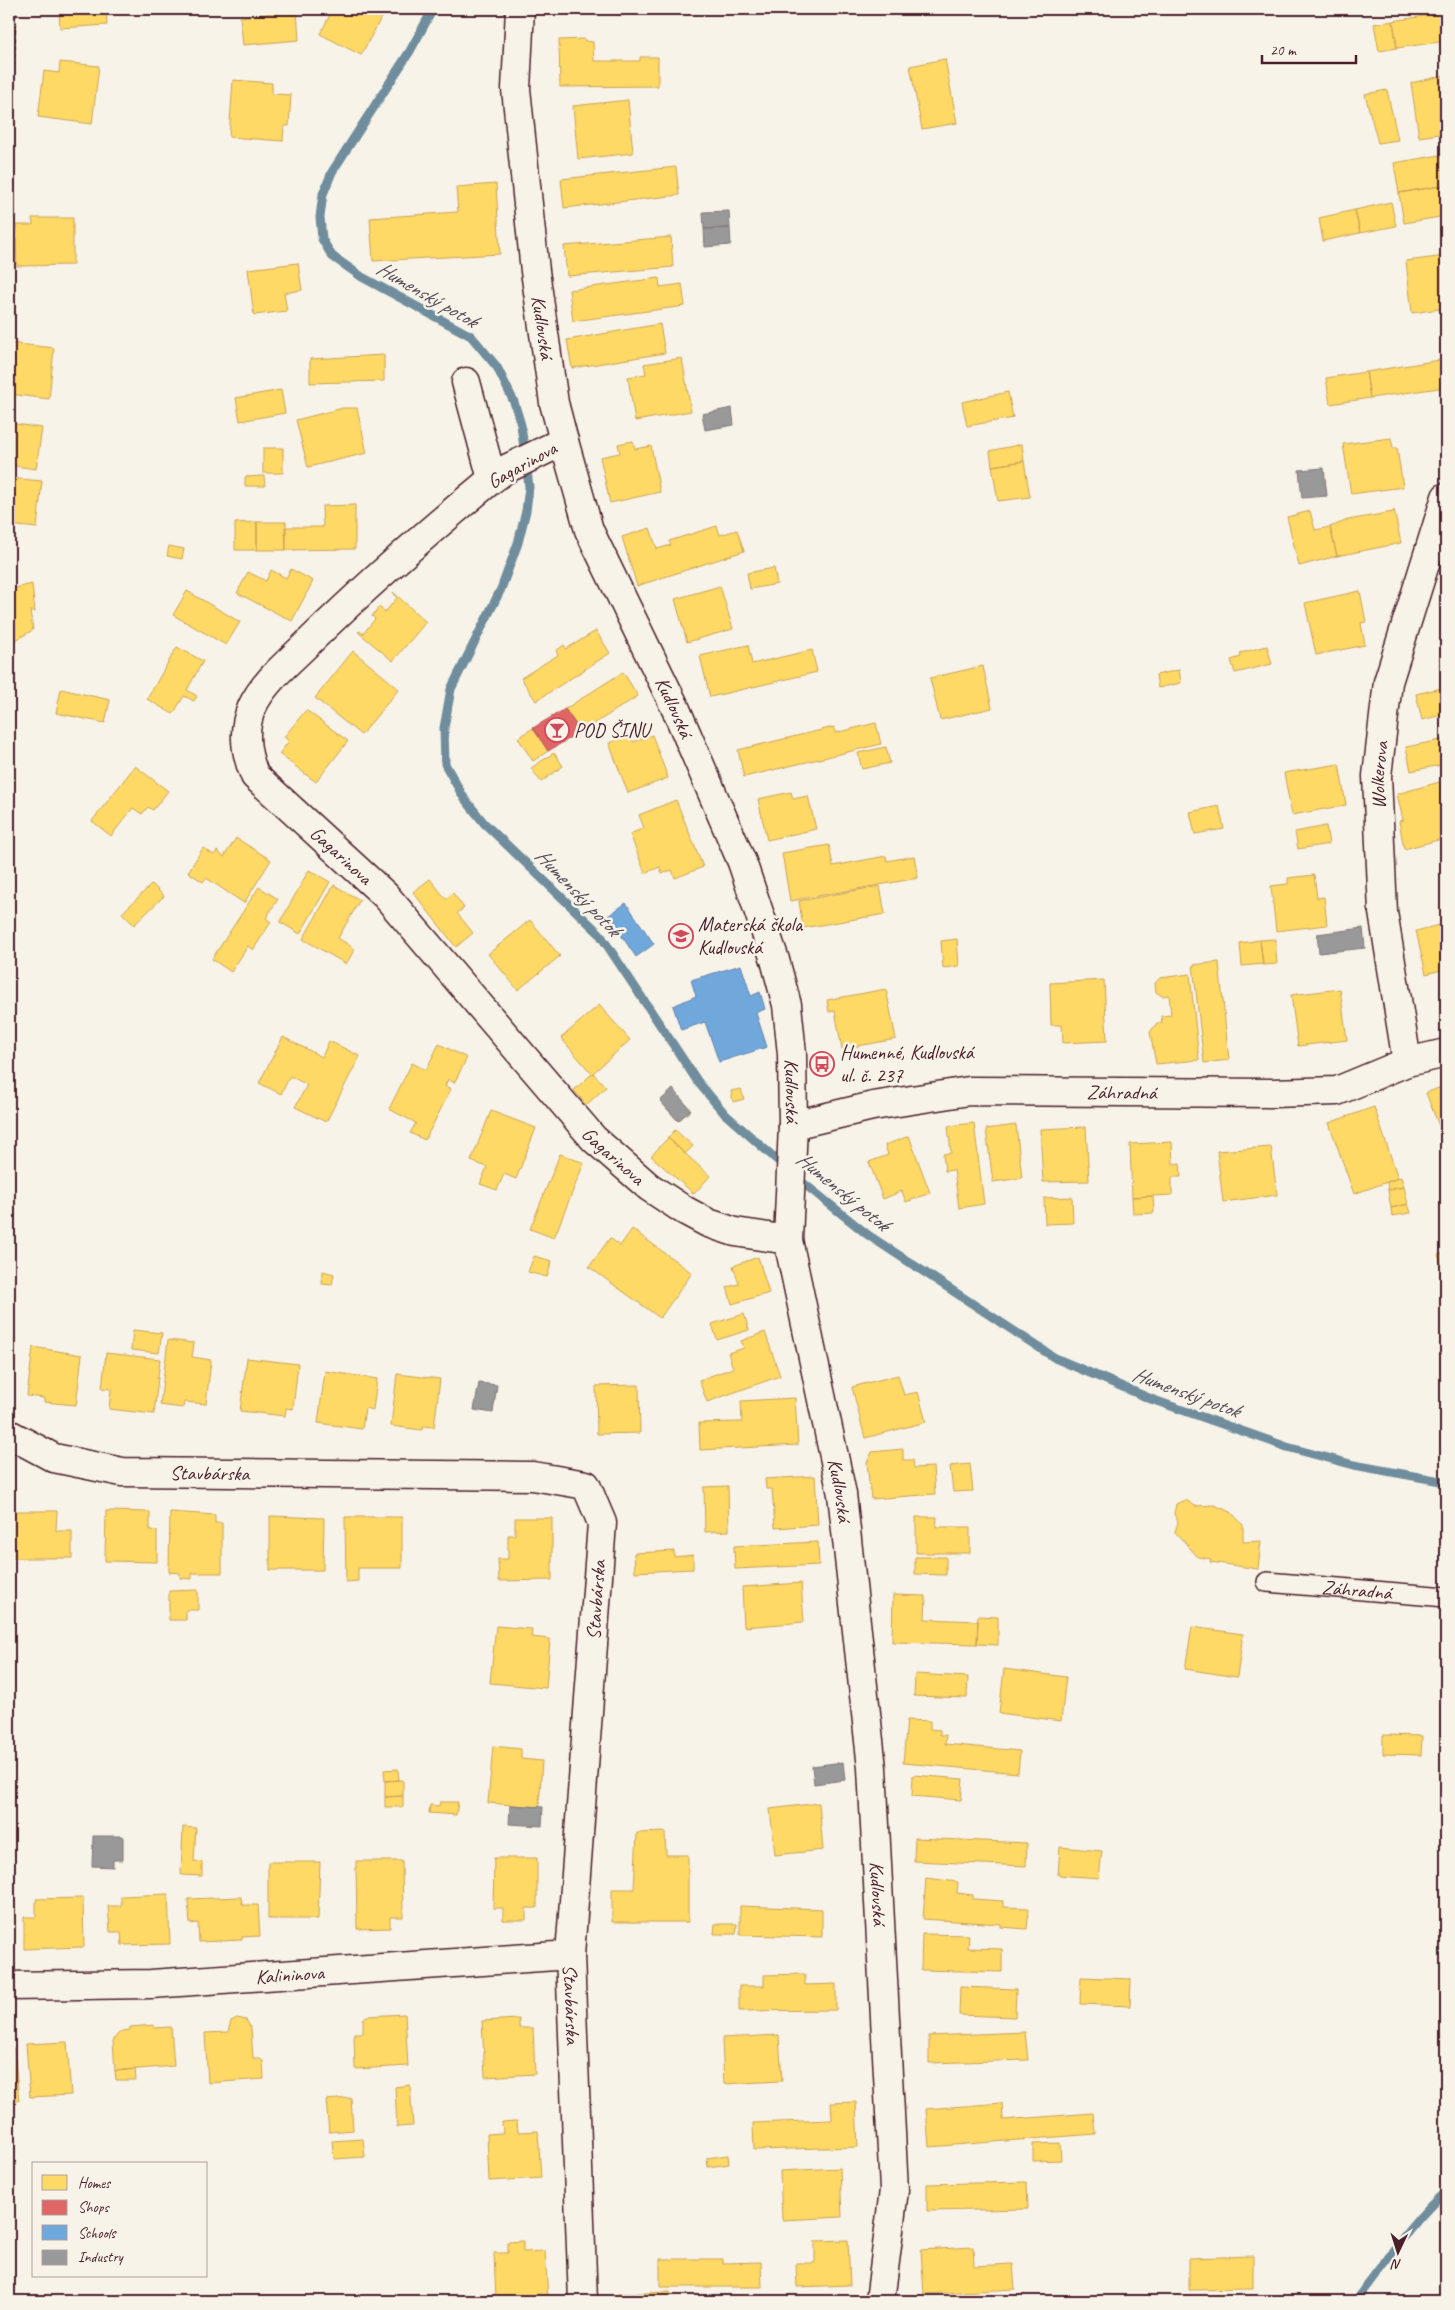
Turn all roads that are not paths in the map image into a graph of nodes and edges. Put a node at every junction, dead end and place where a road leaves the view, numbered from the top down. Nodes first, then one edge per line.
1 (520, 9) edge
2 (466, 382) dead end
3 (555, 446) junction
4 (499, 474) junction
5 (1446, 497) edge
6 (1446, 1053) edge
7 (1407, 1062) junction
8 (793, 1137) junction
9 (788, 1240) junction
10 (9, 1434) edge
11 (1267, 1582) dead end
12 (1446, 1597) edge
13 (570, 1956) junction
14 (9, 1986) edge
15 (583, 2301) edge
16 (880, 2301) edge

1 - 3 street, Kudlovská
2 - 4 street
3 - 4 street, Gagarinova
3 - 8 street, Kudlovská
4 - 9 street, Gagarinova
5 - 7 street, Wolkerova
6 - 7 street, Záhradná
7 - 8 street, Záhradná
8 - 9 street, Kudlovská
9 - 16 street, Kudlovská
10 - 13 street, Stavbárska
11 - 12 lane, Záhradná
13 - 14 street, Kalininova
13 - 15 street, Stavbárska

